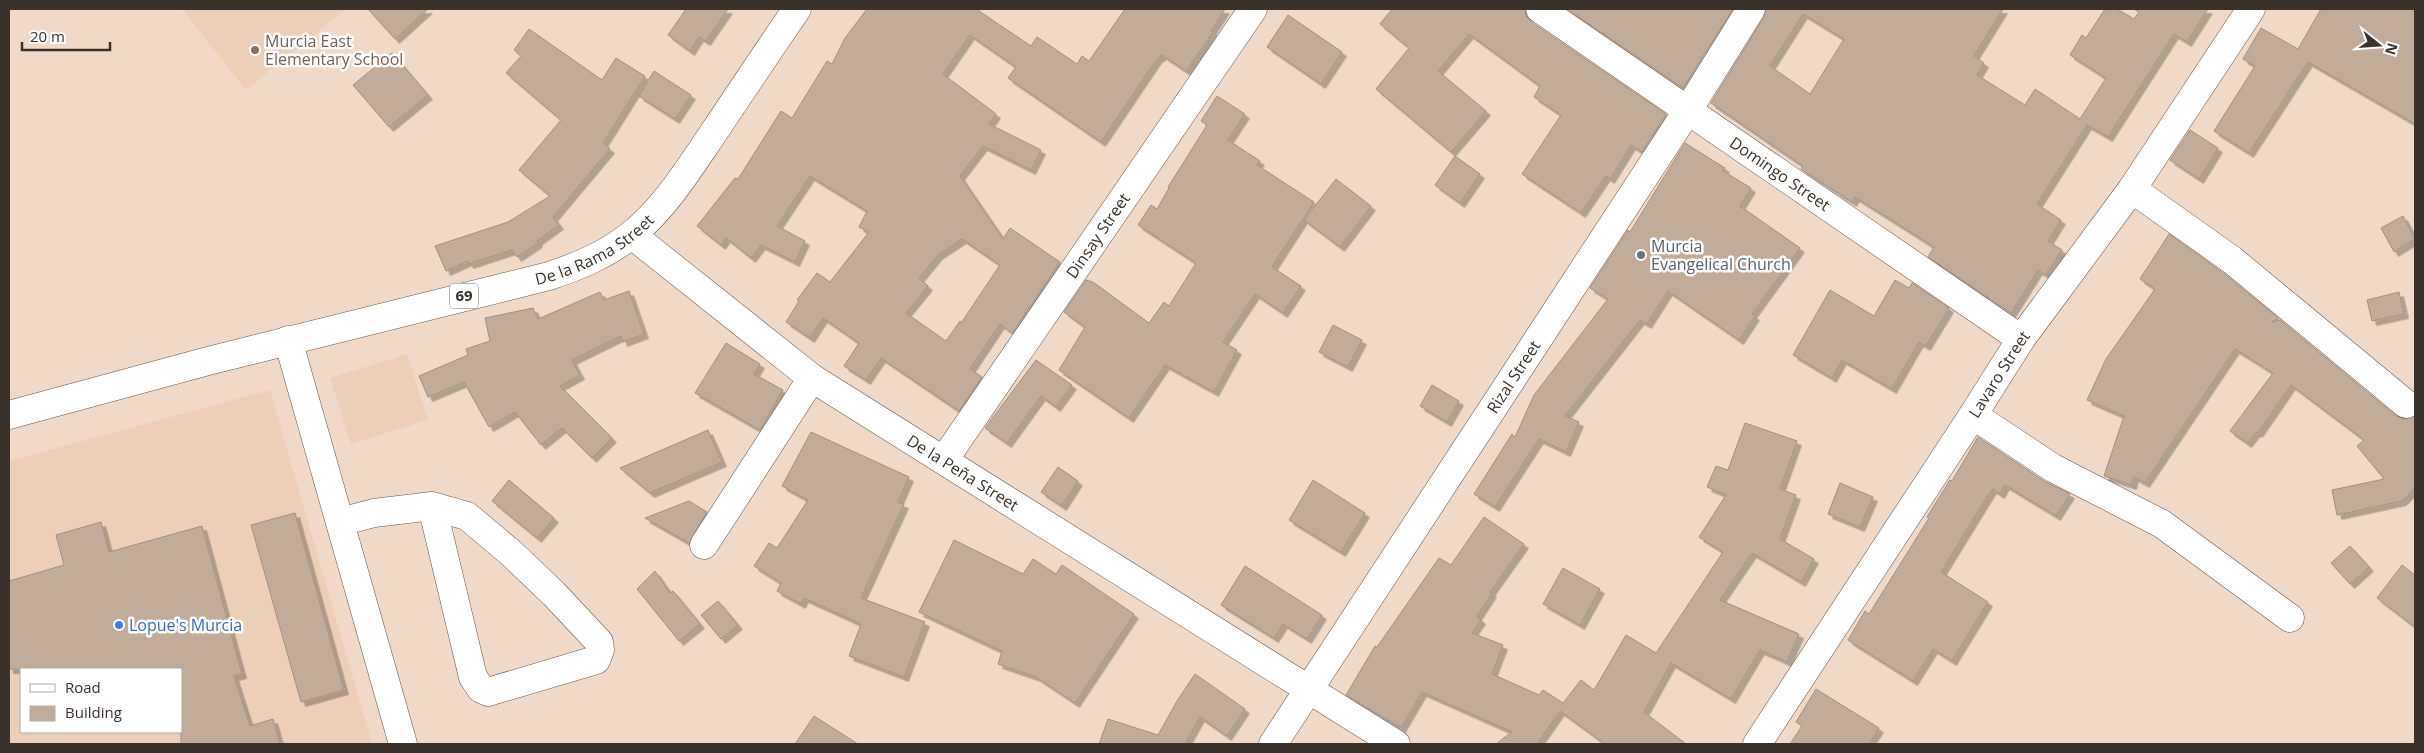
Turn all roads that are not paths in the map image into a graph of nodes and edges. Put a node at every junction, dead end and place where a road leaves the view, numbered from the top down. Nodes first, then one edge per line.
1 (797, 9) edge
2 (1253, 9) edge
3 (1540, 9) edge
4 (1751, 9) edge
5 (2251, 9) edge
6 (1688, 110) junction
7 (2132, 189) junction
8 (632, 235) junction
9 (2021, 339) junction
10 (288, 340) junction
11 (812, 378) junction
12 (2406, 404) dead end
13 (9, 415) edge
14 (1974, 415) junction
15 (944, 460) junction
16 (432, 506) junction
17 (340, 522) junction
18 (704, 545) dead end
19 (2290, 618) dead end
20 (1308, 689) junction
21 (403, 744) edge
22 (1273, 744) edge
23 (1396, 744) edge
24 (1757, 744) edge

1 - 8 main road, De la Rama Street / 69
2 - 15 main road, Dinsay Street
3 - 6 main road, Domingo Street
4 - 6 main road, Rizal Street
5 - 7 main road, Lavaro Street
6 - 9 main road, Domingo Street
6 - 20 main road, Rizal Street
7 - 9 main road, Lavaro Street
7 - 12 main road
8 - 10 main road, De la Rama Street / 69
8 - 11 main road, De la Peña Street
9 - 14 main road, Lavaro Street
10 - 13 main road, 69
10 - 17 main road
11 - 15 main road, De la Peña Street
11 - 18 main road
14 - 19 main road
14 - 24 main road, Lavaro Street
15 - 20 main road, De la Peña Street
16 - 16 main road
16 - 17 main road
17 - 21 main road
20 - 22 main road, Rizal Street
20 - 23 main road, De la Peña Street

